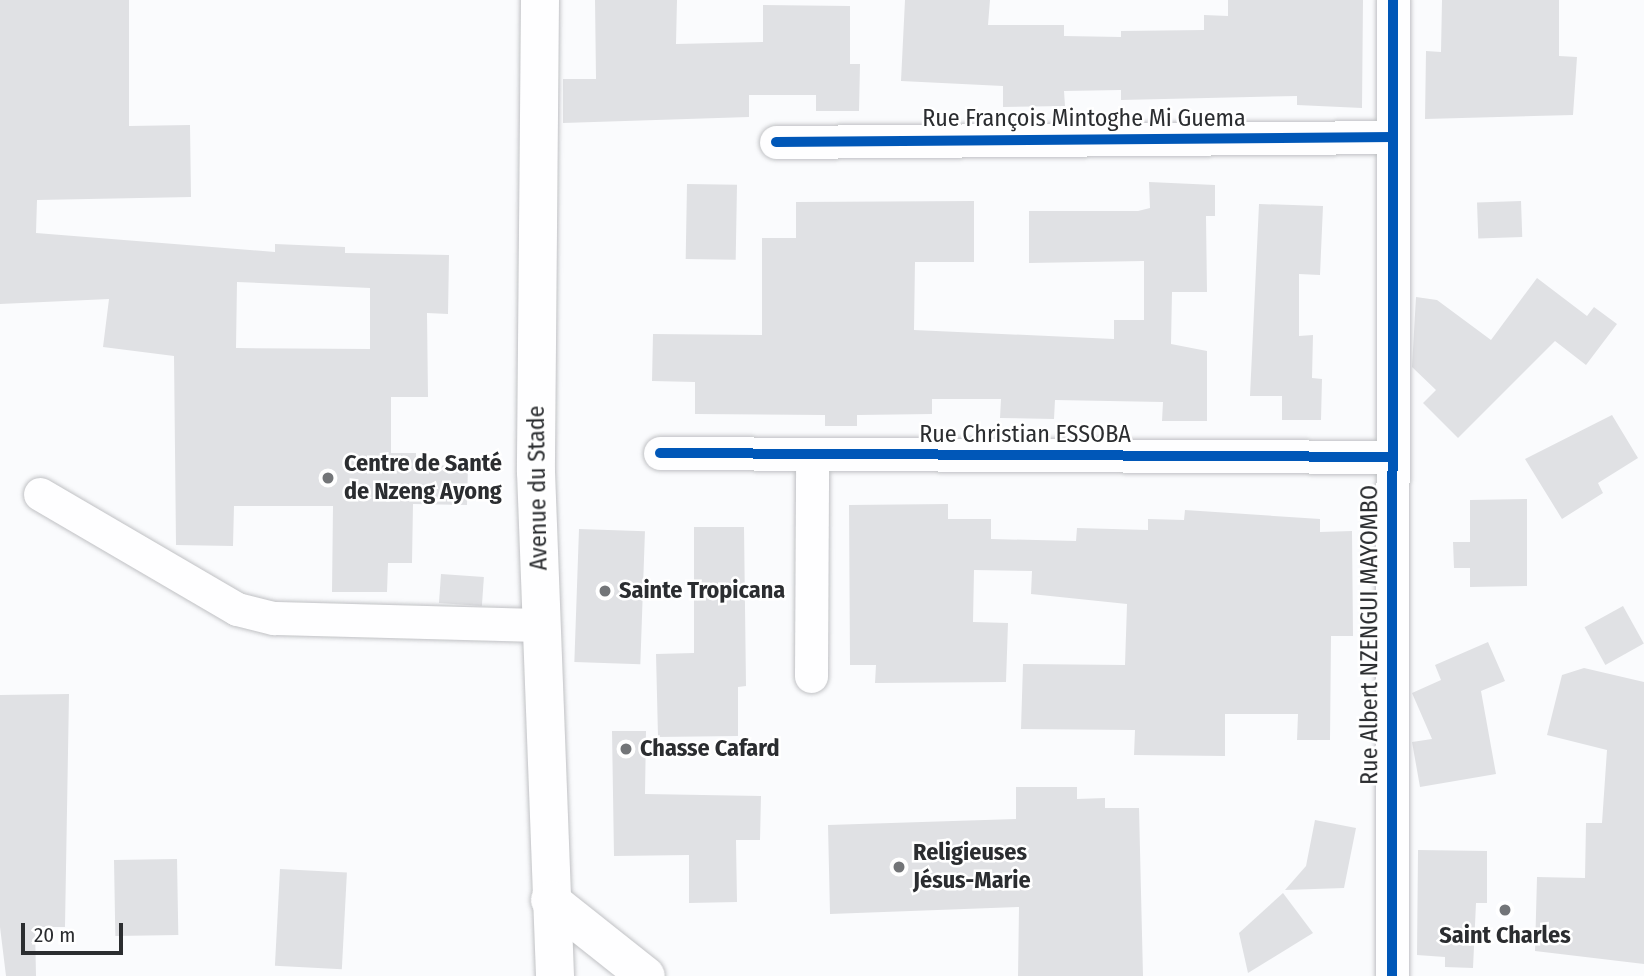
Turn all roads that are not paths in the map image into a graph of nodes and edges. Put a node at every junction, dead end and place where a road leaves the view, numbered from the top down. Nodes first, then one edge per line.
1 (540, 0) edge
2 (1392, 0) edge
3 (1393, 137) junction
4 (776, 142) dead end
5 (660, 453) dead end
6 (812, 455) junction
7 (1391, 457) junction
8 (40, 494) dead end
9 (541, 625) junction
10 (811, 676) dead end
11 (550, 901) junction
12 (534, 976) edge
13 (555, 976) edge
14 (646, 976) edge
15 (1392, 976) edge

1 - 9 main road, Avenue du Stade
2 - 3 street, Rue Albert NZENGUI MAYOMBO
3 - 4 street, Rue François Mintoghe Mi Guema
3 - 7 street, Rue Albert NZENGUI MAYOMBO
5 - 6 street, Rue Christian ESSOBA
6 - 7 street, Rue Christian ESSOBA
6 - 10 street
7 - 15 street, Rue Albert NZENGUI MAYOMBO
8 - 9 street
9 - 11 main road, Avenue du Stade
11 - 12 main road
11 - 13 main road, Avenue du Stade
11 - 14 main road

